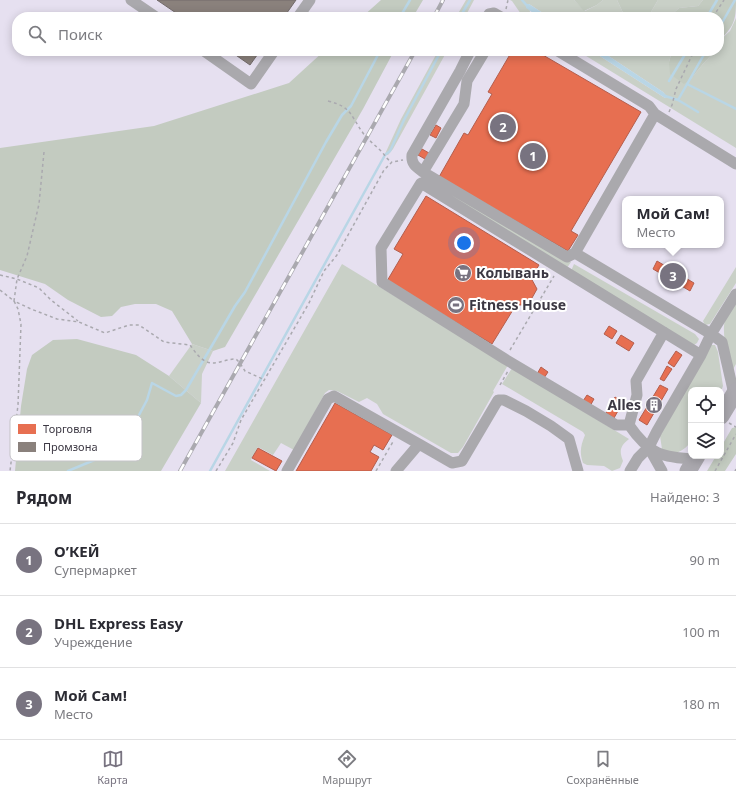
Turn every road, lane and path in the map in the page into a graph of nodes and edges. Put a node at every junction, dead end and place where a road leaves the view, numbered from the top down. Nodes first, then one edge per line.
1 (131, 0) edge
2 (310, 0) edge
3 (724, 0) edge
4 (149, 12) edge
5 (302, 12) edge
6 (717, 12) edge
7 (211, 56) edge
8 (271, 56) edge
9 (468, 56) edge
10 (482, 56) edge
11 (566, 56) edge
12 (692, 56) edge
13 (328, 101) dead end
14 (668, 113) dead end
15 (655, 114) junction
16 (44, 152) dead end
17 (404, 160) dead end
18 (392, 162) junction
19 (736, 164) edge
20 (423, 172) junction
21 (575, 253) junction
22 (559, 268) junction
23 (0, 275) edge
24 (17, 279) junction
25 (0, 290) edge
26 (736, 294) edge
27 (540, 300) junction
28 (14, 301) junction
29 (547, 305) dead end
30 (79, 322) junction
31 (664, 332) junction
32 (711, 334) junction
33 (701, 355) junction
34 (505, 359) junction
35 (504, 378) dead end
36 (265, 380) junction
37 (500, 385) dead end
38 (735, 392) edge
39 (724, 411) edge
40 (17, 415) edge
41 (629, 425) junction
42 (399, 432) junction
43 (736, 434) edge
44 (419, 444) junction
45 (649, 447) junction
46 (11, 461) edge
47 (694, 462) edge
48 (10, 471) edge
49 (216, 471) edge
50 (287, 471) edge
51 (376, 471) edge
52 (396, 471) edge
53 (578, 471) edge
54 (630, 471) edge
55 (662, 471) edge
56 (715, 471) edge

1 - 4 lane
2 - 5 lane
3 - 6 path
7 - 8 lane
9 - 20 lane
10 - 20 lane
11 - 15 lane
12 - 14 path
13 - 18 path
15 - 19 lane
15 - 21 lane
16 - 24 path
17 - 18 path
18 - 36 path
20 - 21 lane
21 - 32 lane
22 - 27 path
22 - 31 lane
22 - 34 lane
23 - 24 path
24 - 28 path
24 - 30 path
25 - 28 path
26 - 32 lane
27 - 29 path
27 - 34 path
28 - 30 path
28 - 40 path
30 - 36 path
31 - 33 lane
31 - 41 lane
32 - 33 lane
32 - 38 lane
33 - 45 lane
34 - 41 lane
35 - 37 path
36 - 49 path
38 - 39 highway
41 - 45 lane
42 - 44 lane
42 - 50 lane
42 - 51 path
43 - 56 path
44 - 52 lane
44 - 53 lane
45 - 47 lane
45 - 54 lane
45 - 55 lane
46 - 48 path

